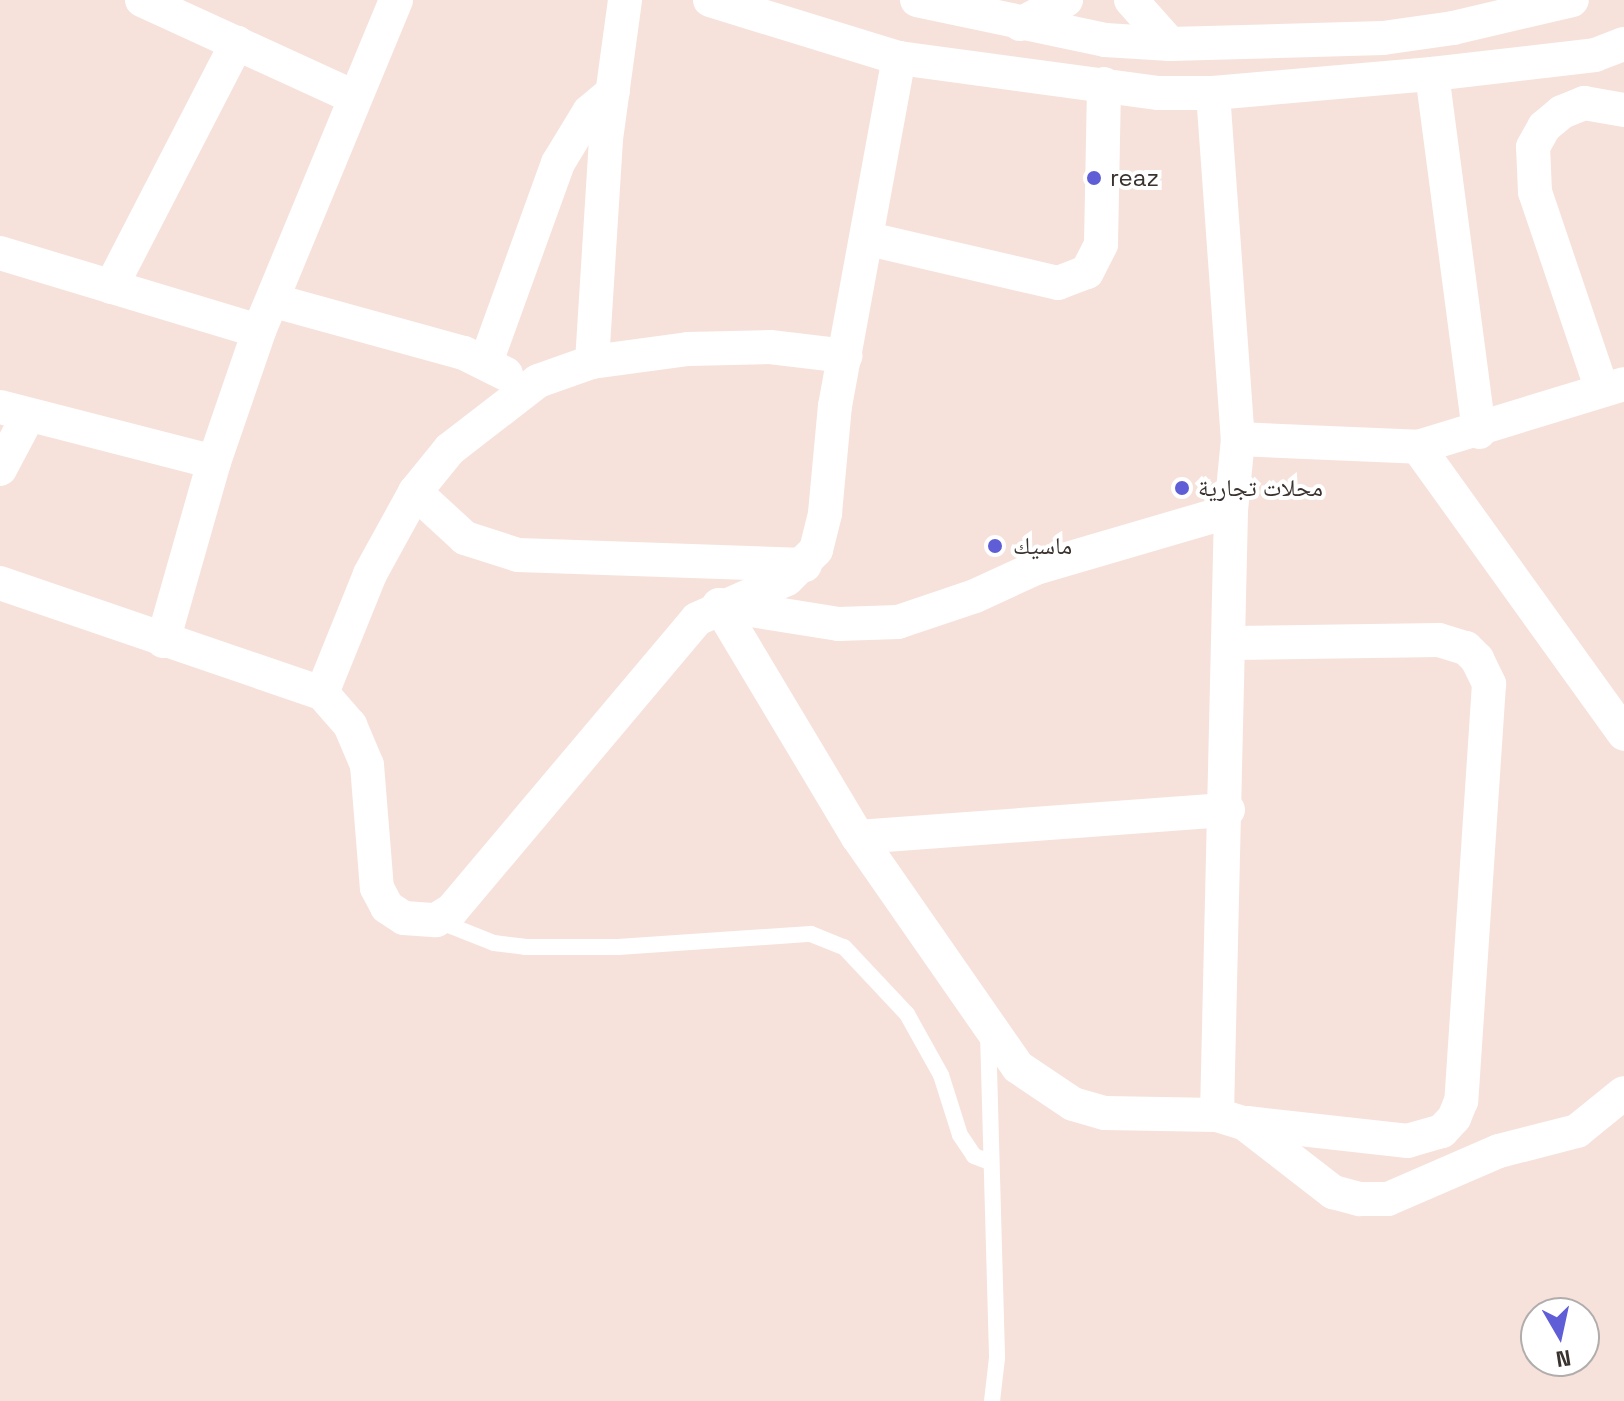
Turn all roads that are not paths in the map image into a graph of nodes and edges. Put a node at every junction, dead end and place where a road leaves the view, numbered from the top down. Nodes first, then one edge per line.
1 (142, 0) edge
2 (396, 0) edge
3 (625, 0) edge
4 (710, 0) edge
5 (917, 0) edge
6 (1066, 0) edge
7 (1131, 0) edge
8 (1572, 0) edge
9 (1020, 24) junction
10 (237, 43) junction
11 (1170, 44) junction
12 (1624, 44) edge
13 (899, 58) junction
14 (1432, 74) junction
15 (1104, 84) junction
16 (613, 92) junction
17 (1213, 93) junction
18 (354, 97) junction
19 (1624, 110) edge
20 (869, 239) junction
21 (0, 253) edge
22 (111, 287) junction
23 (275, 301) junction
24 (259, 331) junction
25 (845, 356) junction
26 (486, 362) junction
27 (592, 362) junction
28 (538, 381) junction
29 (1613, 387) edge
30 (14, 412) edge
31 (1479, 432) junction
32 (1238, 439) junction
33 (1418, 447) junction
34 (214, 462) junction
35 (0, 469) edge
36 (415, 492) junction
37 (1231, 511) junction
38 (805, 565) junction
39 (0, 583) edge
40 (719, 605) junction
41 (163, 641) junction
42 (1232, 643) junction
43 (322, 693) junction
44 (1624, 734) edge
45 (1228, 810) junction
46 (858, 837) junction
47 (436, 920) junction
48 (988, 1023) junction
49 (1624, 1093) edge
50 (1230, 1119) junction
51 (990, 1162) junction
52 (992, 1401) edge

1 - 10 street
2 - 18 street
3 - 16 street
4 - 13 street
5 - 9 street
6 - 9 street
7 - 11 street
8 - 11 street
9 - 11 street
10 - 18 street
10 - 22 street
12 - 14 street
13 - 15 street
13 - 20 street
14 - 17 street
14 - 31 street
15 - 17 street
15 - 20 street
16 - 26 street
16 - 27 street
17 - 32 street
18 - 23 street
19 - 29 street
20 - 25 street
21 - 22 street
22 - 24 street
23 - 24 street
23 - 26 street
24 - 34 street
25 - 27 street
25 - 38 street
26 - 28 street
27 - 28 street
28 - 36 street
29 - 31 street
30 - 34 street
30 - 35 street
31 - 33 street
32 - 33 street
32 - 37 street
33 - 44 street
34 - 41 street
36 - 38 street
36 - 43 street
37 - 40 street
37 - 42 street
38 - 40 street
39 - 41 street
40 - 46 street
40 - 47 street
41 - 43 street
42 - 45 street
42 - 50 street
43 - 47 street
45 - 46 street
45 - 50 street
46 - 48 street
47 - 51 lane
48 - 50 street
48 - 51 lane
49 - 50 street
51 - 52 lane

